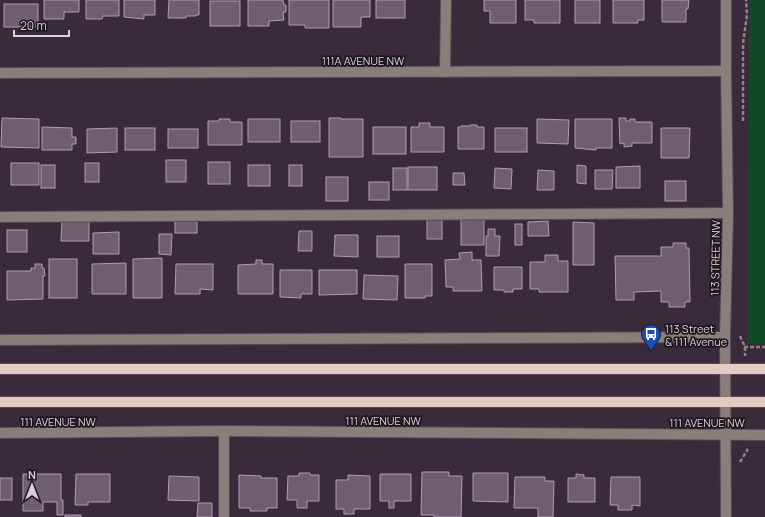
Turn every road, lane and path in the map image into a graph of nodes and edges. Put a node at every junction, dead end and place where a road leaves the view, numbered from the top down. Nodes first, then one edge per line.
1 (446, 0) edge
2 (726, 0) edge
3 (726, 71) junction
4 (445, 72) junction
5 (0, 73) edge
6 (728, 213) junction
7 (0, 217) edge
8 (725, 337) junction
9 (0, 340) edge
10 (745, 347) dead end
11 (765, 347) edge
12 (0, 369) edge
13 (725, 369) junction
14 (765, 369) edge
15 (0, 402) edge
16 (725, 402) junction
17 (765, 402) edge
18 (224, 432) junction
19 (0, 433) edge
20 (725, 435) junction
21 (765, 435) edge
22 (224, 517) edge
23 (726, 517) edge

1 - 4 street
2 - 3 street, 113 STREET NW
3 - 4 street, 111A AVENUE NW
3 - 6 street, 113 STREET NW
4 - 5 street, 111A AVENUE NW
6 - 7 street
6 - 8 street, 113 STREET NW
8 - 9 street
8 - 13 street, 113 STREET NW
10 - 11 path
12 - 13 main road
13 - 14 main road
13 - 16 street, 113 STREET NW
15 - 16 main road, 111 AVENUE NW
16 - 17 main road, 111 AVENUE NW
16 - 20 street, 113 STREET NW
18 - 19 street, 111 AVENUE NW
18 - 20 street, 111 AVENUE NW
18 - 22 street
20 - 21 street, 111 AVENUE NW
20 - 23 street, 113 STREET NW

